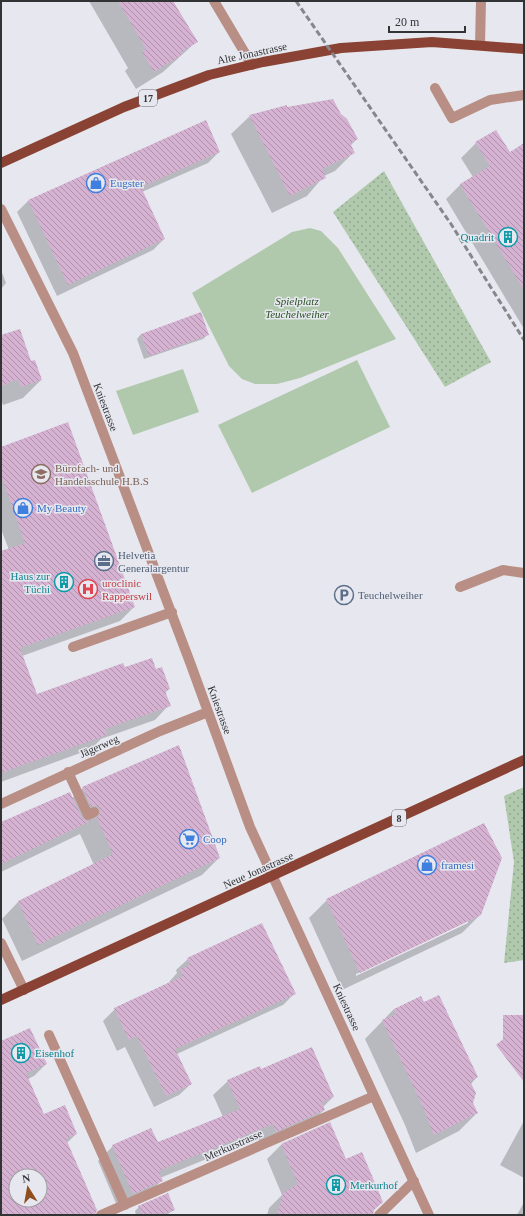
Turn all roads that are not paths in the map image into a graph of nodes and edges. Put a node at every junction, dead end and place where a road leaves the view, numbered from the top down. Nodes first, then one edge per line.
1 (214, 1) edge
2 (481, 1) edge
3 (480, 45) junction
4 (524, 49) edge
5 (252, 65) junction
6 (435, 88) dead end
7 (524, 95) edge
8 (1, 163) edge
9 (1, 209) edge
10 (524, 573) edge
11 (460, 587) dead end
12 (172, 612) junction
13 (73, 647) dead end
14 (208, 712) junction
15 (524, 760) edge
16 (68, 772) junction
17 (1, 804) edge
18 (94, 812) dead end
19 (273, 876) junction
20 (1, 943) edge
21 (24, 990) junction
22 (1, 1000) edge
23 (49, 1036) dead end
24 (374, 1096) junction
25 (414, 1181) junction
26 (125, 1205) junction
27 (101, 1215) edge
28 (379, 1215) edge
29 (429, 1215) edge

1 - 5 street
2 - 3 street
3 - 4 main road, Alte Jonastrasse / 17
3 - 5 main road, Alte Jonastrasse / 17
5 - 8 main road, Alte Jonastrasse / 17
6 - 7 street
9 - 12 street, Kniestrasse
10 - 11 street
12 - 13 street
12 - 14 street, Kniestrasse
14 - 16 street, Jägerweg
14 - 19 street, Kniestrasse
15 - 19 main road, Neue Jonastrasse / 8
16 - 17 street, Jägerweg
16 - 18 street
19 - 21 main road, Neue Jonastrasse / 8
19 - 24 street, Kniestrasse
20 - 21 street
21 - 22 main road, Neue Jonastrasse / 8
23 - 26 street
24 - 25 street, Kniestrasse
24 - 26 street, Merkurstrasse
25 - 28 street
25 - 29 street, Kniestrasse
26 - 27 street, Merkurstrasse

